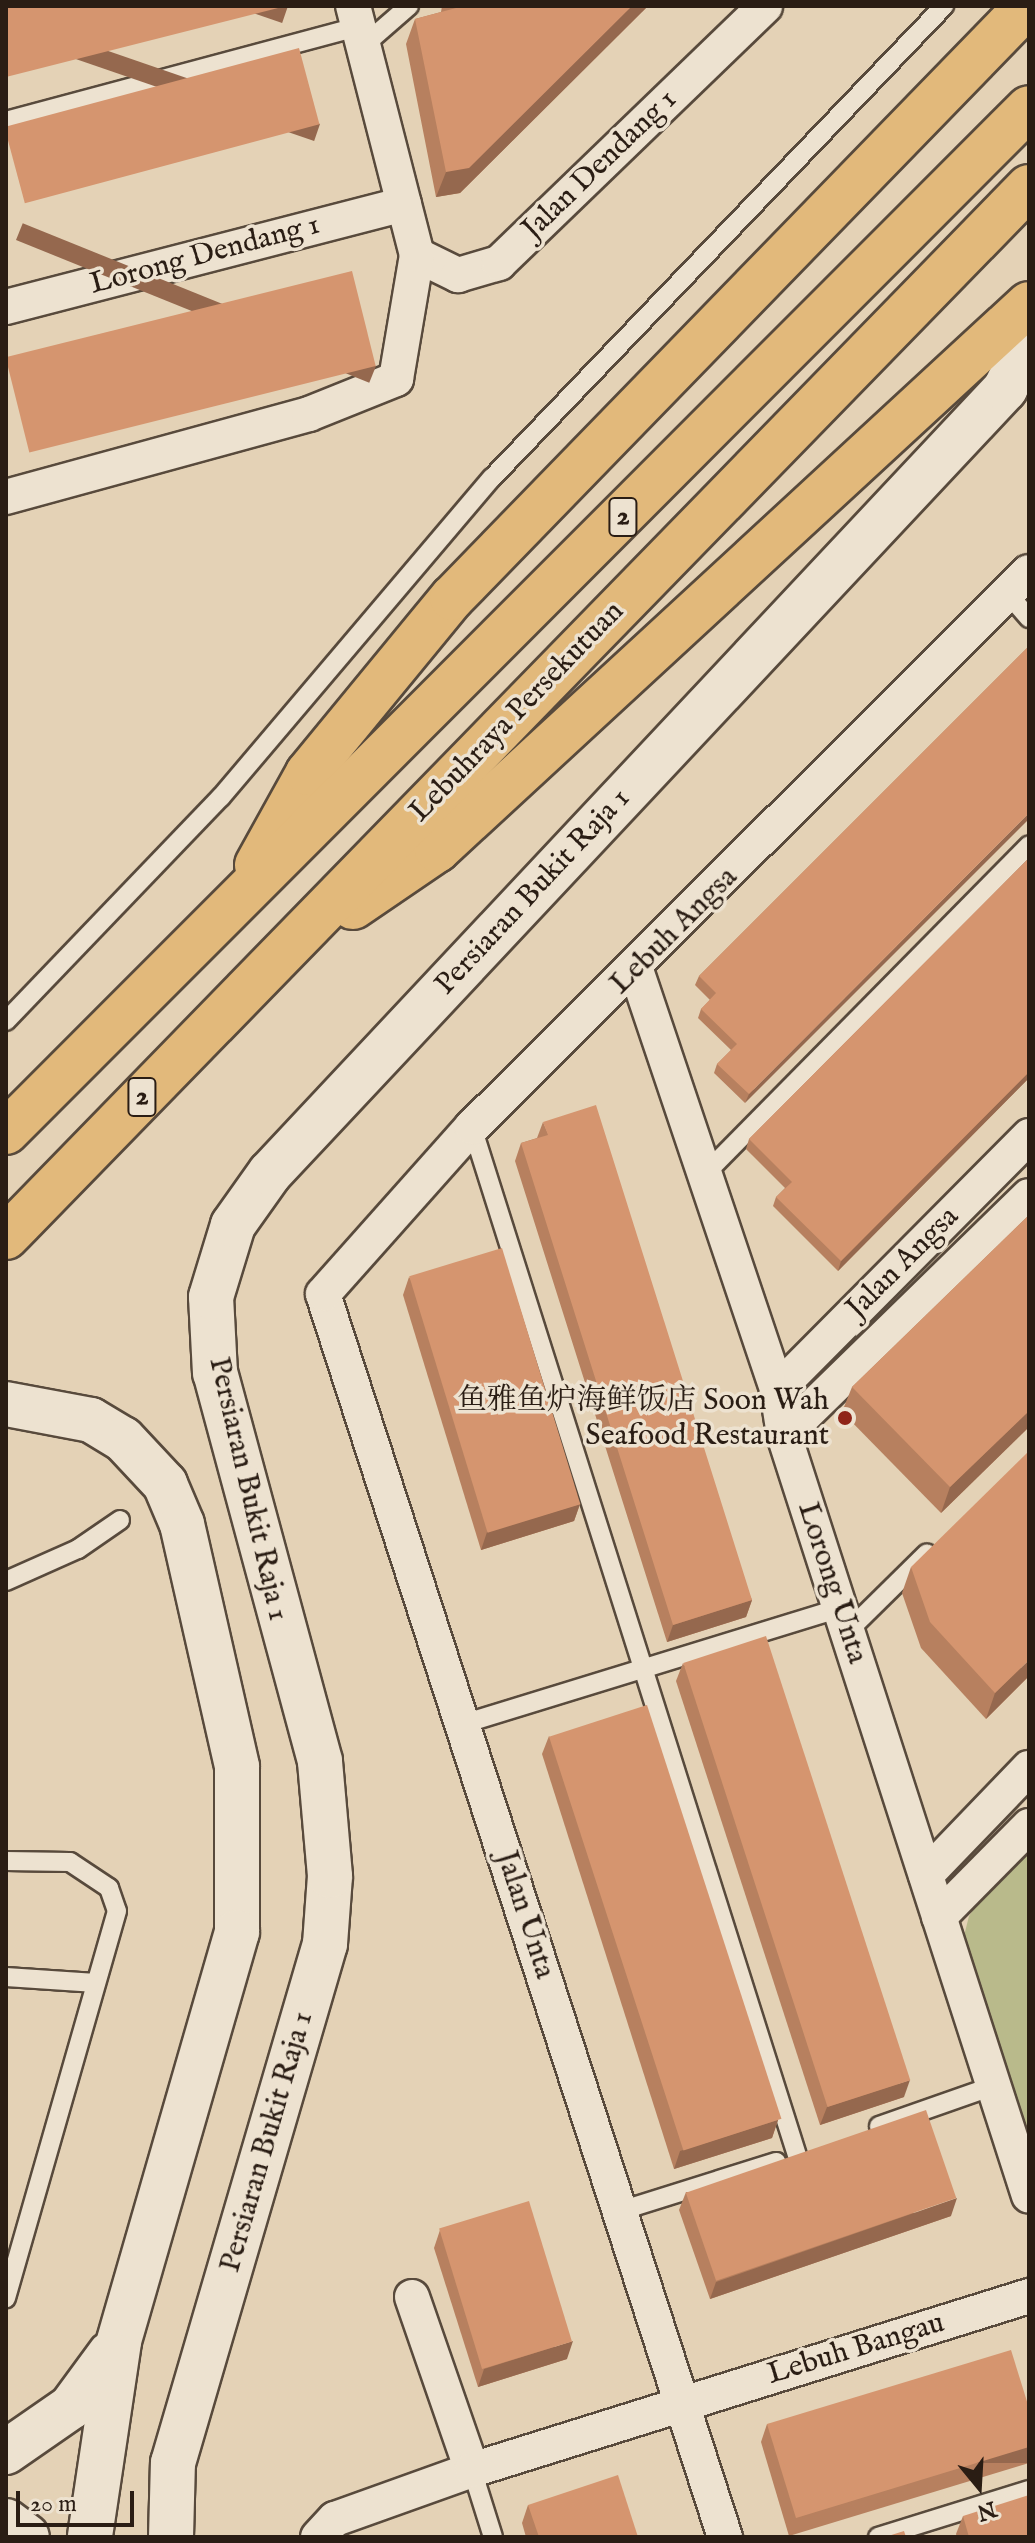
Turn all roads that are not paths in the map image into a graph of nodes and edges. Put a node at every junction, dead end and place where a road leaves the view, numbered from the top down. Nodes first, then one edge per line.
1 (409, 6) edge
2 (765, 6) edge
3 (944, 6) edge
4 (1027, 6) edge
5 (358, 26) edge
6 (1024, 113) edge
7 (6, 121) edge
8 (1029, 187) edge
9 (404, 204) junction
10 (417, 255) junction
11 (1029, 304) edge
12 (6, 307) edge
13 (1029, 341) edge
14 (6, 497) edge
15 (1022, 595) edge
16 (1029, 845) edge
17 (229, 916) junction
18 (278, 957) junction
19 (636, 970) junction
20 (6, 1021) edge
21 (472, 1127) junction
22 (6, 1132) edge
23 (1029, 1136) edge
24 (704, 1175) junction
25 (1029, 1196) edge
26 (6, 1237) edge
27 (323, 1294) joint
28 (777, 1390) junction
29 (6, 1404) edge
30 (784, 1435) junction
31 (120, 1520) dead end
32 (938, 1543) edge
33 (6, 1581) edge
34 (843, 1620) junction
35 (649, 1667) junction
36 (463, 1724) junction
37 (1029, 1768) edge
38 (1029, 1826) edge
39 (6, 1861) edge
40 (926, 1875) junction
41 (939, 1917) junction
42 (6, 1977) edge
43 (96, 1983) junction
44 (993, 2086) junction
45 (858, 2133) edge
46 (1029, 2196) edge
47 (620, 2211) junction
48 (1029, 2296) edge
49 (412, 2297) dead end
50 (6, 2298) edge
51 (119, 2342) junction
52 (682, 2402) junction
53 (6, 2452) edge
54 (472, 2470) junction
55 (1029, 2490) edge
56 (6, 2521) edge
57 (923, 2530) edge
58 (27, 2537) edge
59 (90, 2537) edge
60 (171, 2537) edge
61 (318, 2537) edge
62 (493, 2537) edge
63 (725, 2537) edge
64 (878, 2537) edge

1 - 5 lane
2 - 10 street, Jalan Dendang 1
3 - 20 lane
4 - 17 highway
5 - 7 lane
5 - 9 street
6 - 17 highway, Lebuhraya Persekutuan / 2
8 - 18 highway, Lebuhraya Persekutuan / 2
9 - 10 street
9 - 12 street, Lorong Dendang 1
10 - 14 street
11 - 18 highway
13 - 60 street, Persiaran Bukit Raja 1
15 - 19 street, Lebuh Angsa
16 - 24 lane
17 - 22 highway, Lebuhraya Persekutuan / 2
18 - 26 highway, Lebuhraya Persekutuan / 2
19 - 21 street, Lebuh Angsa
19 - 24 street, Lorong Unta
21 - 27 street, Lebuh Angsa
21 - 35 lane
23 - 28 street, Jalan Angsa
24 - 28 street, Lorong Unta
25 - 30 street
27 - 36 street, Jalan Unta
28 - 30 street, Lorong Unta
29 - 51 street
30 - 34 street, Lorong Unta
31 - 33 lane
32 - 34 lane
34 - 35 lane
34 - 40 street, Lorong Unta
35 - 36 lane
35 - 47 lane
36 - 47 street, Jalan Unta
37 - 40 street
38 - 41 street
39 - 43 lane
40 - 41 street, Lorong Unta
41 - 44 street, Lorong Unta
42 - 43 lane
43 - 50 lane
44 - 45 lane
44 - 46 street, Lorong Unta
47 - 52 street, Jalan Unta
48 - 52 street, Lebuh Bangau
49 - 54 street
51 - 53 street
51 - 59 street
52 - 54 street, Lebuh Bangau
52 - 63 street, Jalan Unta
54 - 61 street, Lebuh Bangau
54 - 62 lane
55 - 57 lane
56 - 58 street
57 - 64 lane

